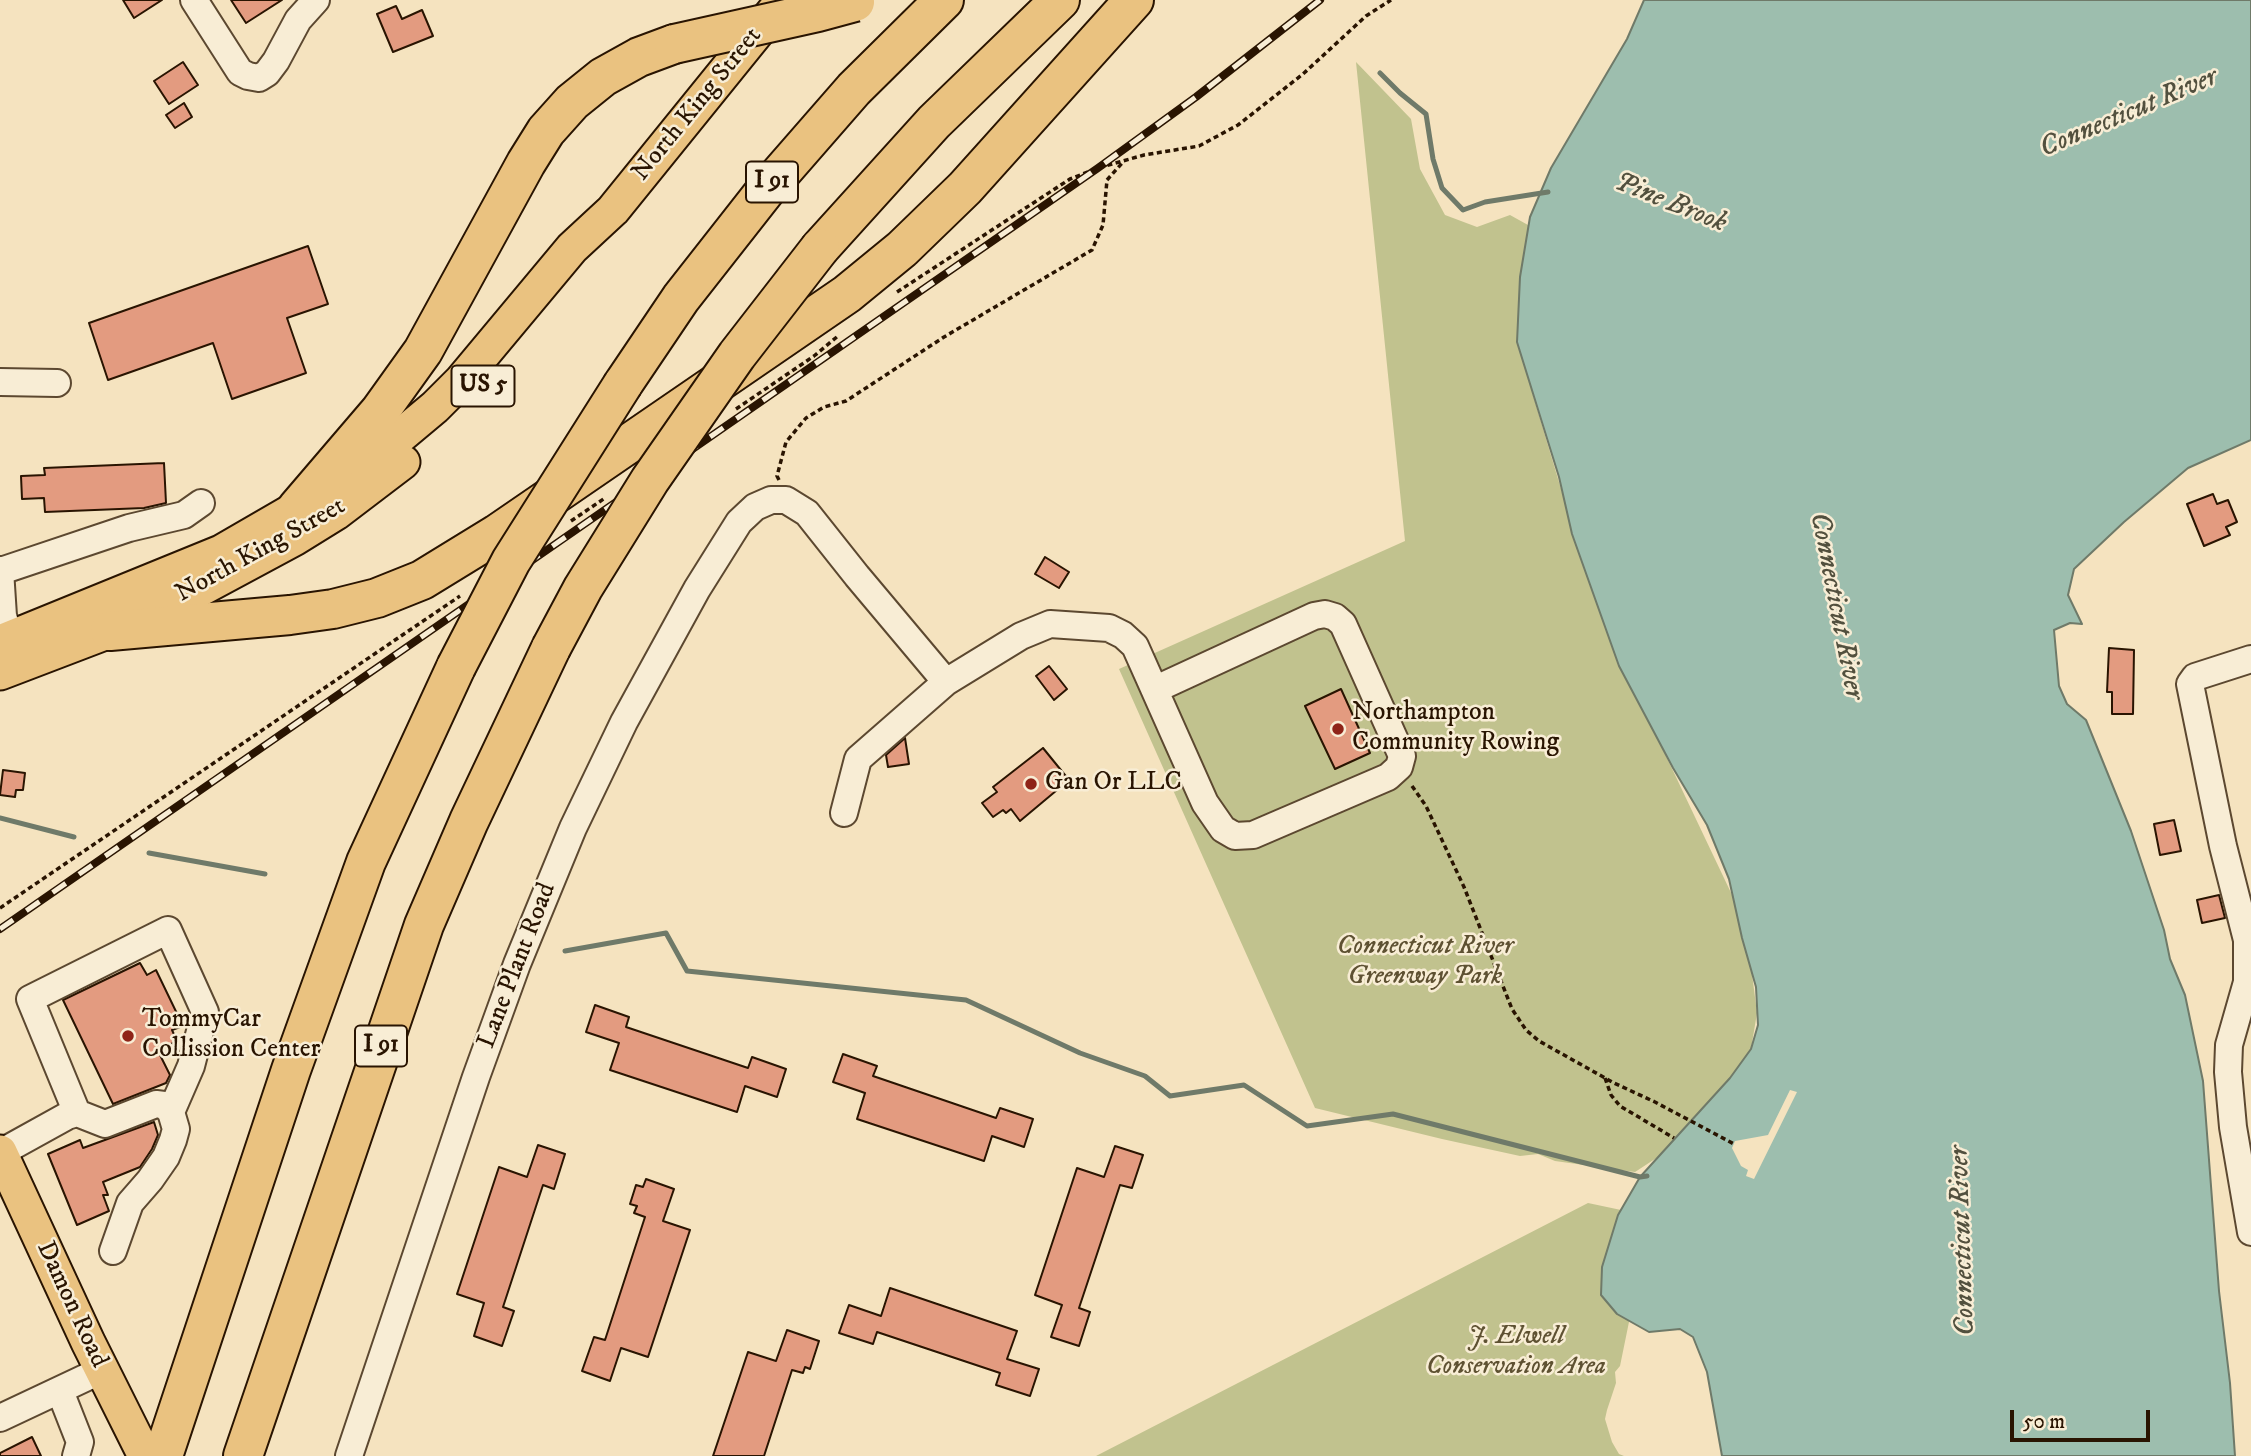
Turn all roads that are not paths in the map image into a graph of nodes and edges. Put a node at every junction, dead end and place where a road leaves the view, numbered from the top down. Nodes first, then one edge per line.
1 (194, 0) edge
2 (316, 0) edge
3 (783, 0) edge
4 (944, 0) edge
5 (1060, 0) edge
6 (1134, 0) edge
7 (858, 1) edge
8 (613, 210) junction
9 (0, 382) edge
10 (57, 383) dead end
11 (201, 503) dead end
12 (297, 508) junction
13 (0, 570) edge
14 (110, 631) junction
15 (5, 640) edge
16 (2251, 659) edge
17 (0, 673) edge
18 (946, 682) junction
19 (1156, 688) junction
20 (844, 813) dead end
21 (171, 1112) junction
22 (78, 1113) junction
23 (0, 1153) edge
24 (2251, 1232) edge
25 (113, 1251) dead end
26 (102, 1370) junction
27 (60, 1391) junction
28 (0, 1418) edge
29 (76, 1456) edge
30 (145, 1456) edge
31 (163, 1456) edge
32 (243, 1456) edge
33 (349, 1456) edge

1 - 2 street
3 - 8 main road, North King Street / US 5
4 - 31 highway, I 91, bridge
5 - 32 highway, I 91, bridge
6 - 14 highway
7 - 12 highway, bridge
8 - 12 main road, North King Street / US 5
8 - 14 main road, North King Street / US 5
9 - 10 street
11 - 13 street
12 - 15 main road, North King Street / US 5
13 - 15 street
14 - 17 main road, North King Street / US 5
16 - 24 street
18 - 19 street
18 - 20 street
18 - 33 street, Lane Plant Road
19 - 19 street
21 - 22 street
21 - 22 street
21 - 25 street
22 - 23 street
23 - 26 main road, Damon Road
26 - 27 street
26 - 30 main road, Damon Road
27 - 28 street
27 - 29 street

